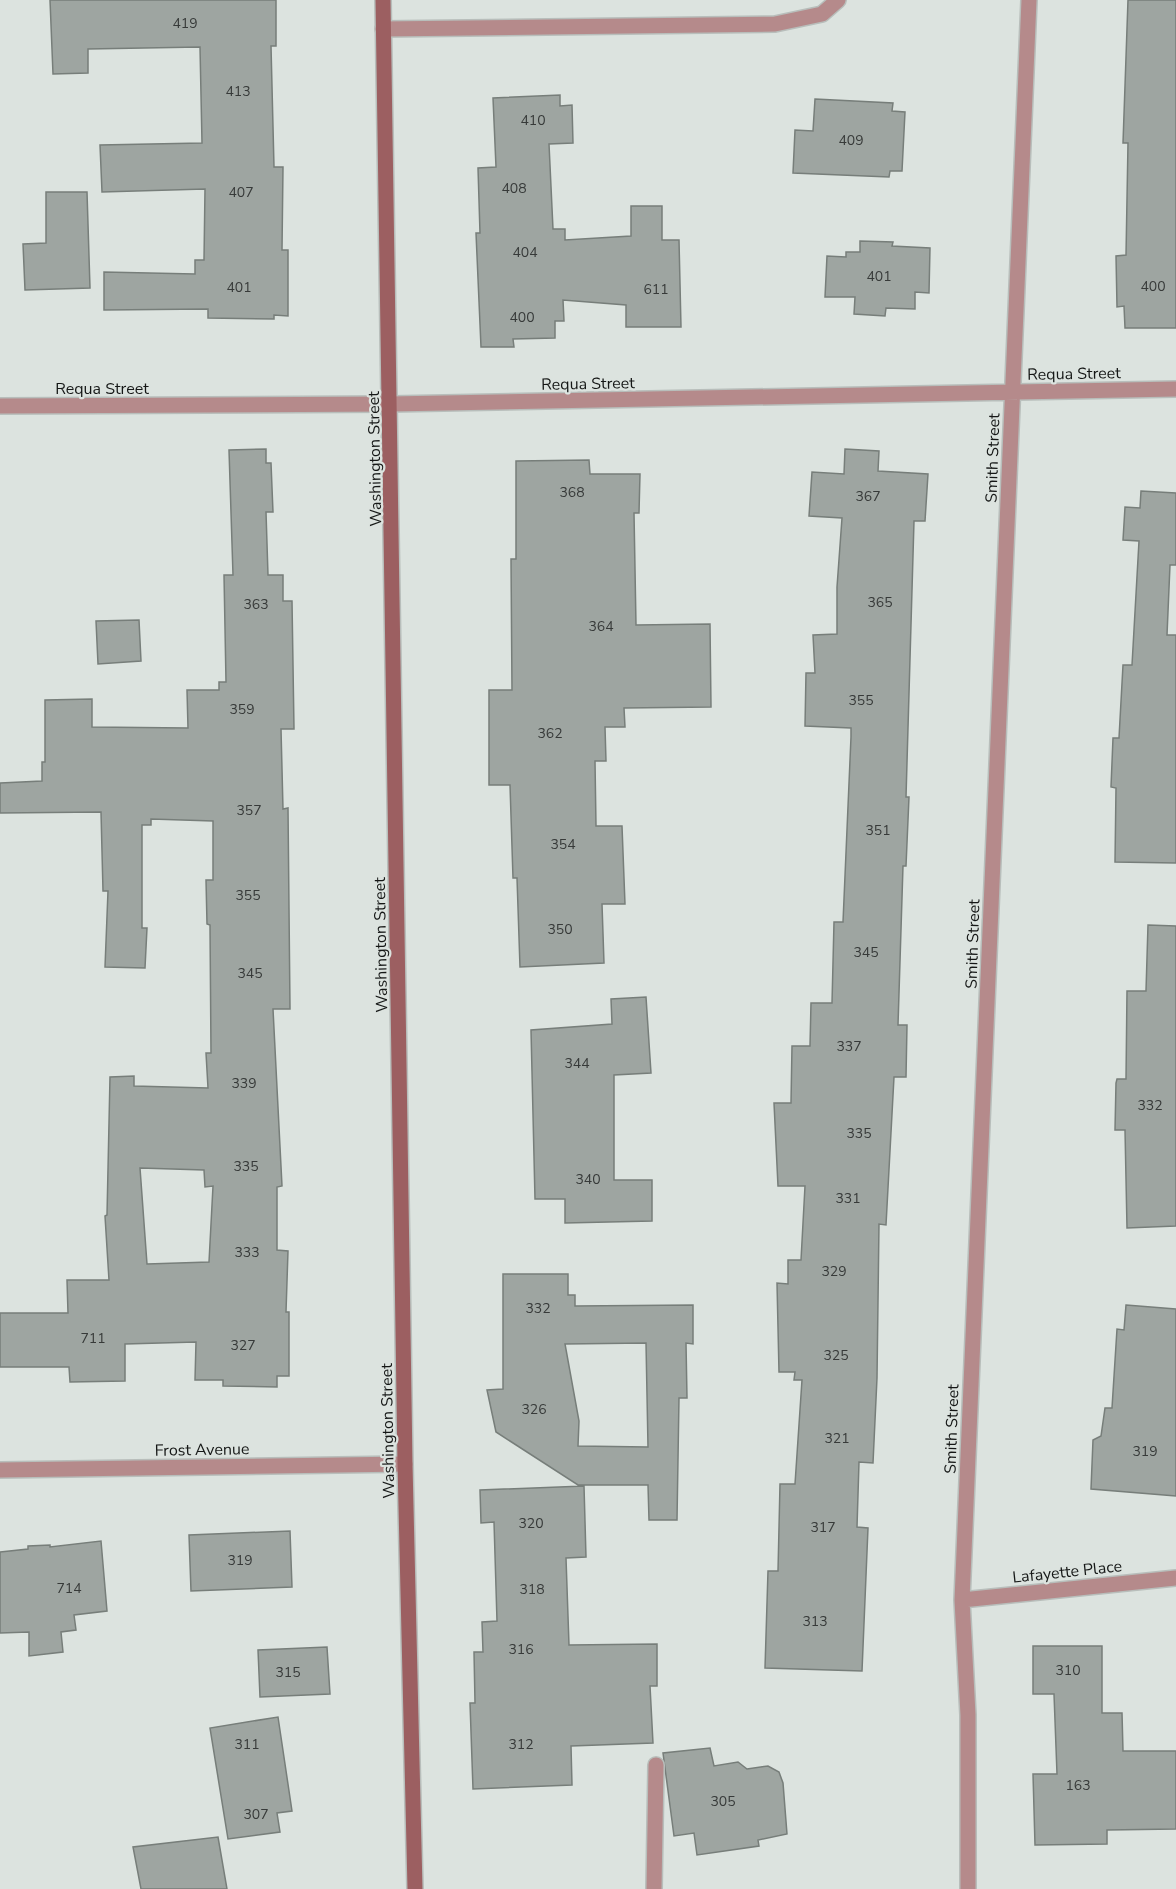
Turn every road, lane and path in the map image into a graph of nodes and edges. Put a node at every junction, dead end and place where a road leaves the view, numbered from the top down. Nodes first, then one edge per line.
1 (383, 0) edge
2 (838, 0) edge
3 (1029, 0) edge
4 (383, 29) junction
5 (1176, 389) edge
6 (1013, 393) junction
7 (391, 404) junction
8 (0, 406) edge
9 (405, 1464) junction
10 (0, 1470) edge
11 (1176, 1578) edge
12 (962, 1600) junction
13 (656, 1766) dead end
14 (416, 1889) edge
15 (654, 1889) edge
16 (968, 1889) edge

1 - 4 street, Washington Street
2 - 4 street
3 - 6 street, Smith Street
4 - 7 street, Washington Street
5 - 6 street, Requa Street
6 - 7 street, Requa Street
6 - 12 street, Smith Street
7 - 8 street, Requa Street
7 - 9 street, Washington Street
9 - 10 street, Frost Avenue
9 - 14 street, Washington Street
11 - 12 street, Lafayette Place
12 - 16 street, Smith Street
13 - 15 street

